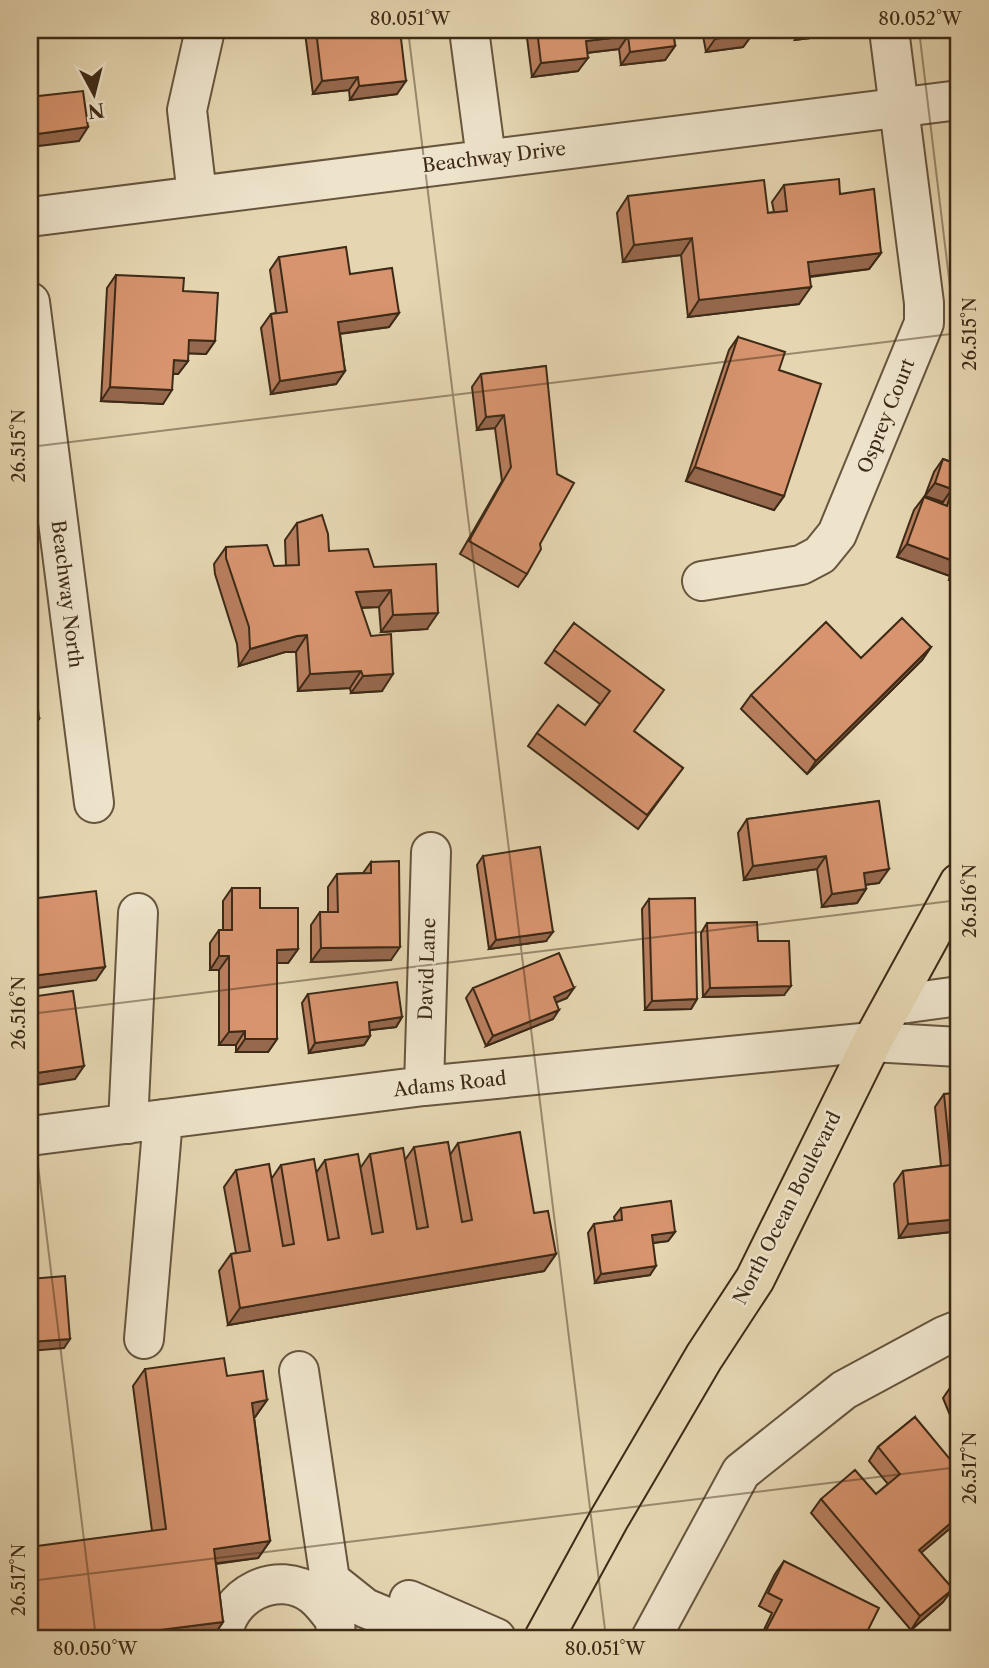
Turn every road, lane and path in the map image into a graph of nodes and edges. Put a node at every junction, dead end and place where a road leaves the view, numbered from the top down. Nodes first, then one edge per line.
1 (205, 30) edge
2 (468, 30) edge
3 (889, 30) edge
4 (959, 100) edge
5 (900, 106) junction
6 (486, 158) junction
7 (197, 195) junction
8 (30, 217) edge
9 (30, 302) edge
10 (702, 581) dead end
11 (94, 803) dead end
12 (431, 852) dead end
13 (959, 883) edge
14 (138, 913) dead end
15 (959, 996) edge
16 (892, 1005) junction
17 (872, 1042) junction
18 (959, 1047) edge
19 (424, 1086) junction
20 (146, 1121) junction
21 (30, 1136) edge
22 (959, 1330) edge
23 (144, 1339) dead end
24 (299, 1371) dead end
25 (330, 1610) edge
26 (223, 1638) edge
27 (369, 1638) edge
28 (437, 1638) edge
29 (496, 1638) edge
30 (544, 1638) edge
31 (651, 1638) edge

1 - 7 street
2 - 6 street
3 - 5 street, Osprey Court
4 - 5 street, Beachway Drive
5 - 6 street, Beachway Drive
5 - 10 street, Osprey Court
6 - 7 street, Beachway Drive
7 - 8 street, Beachway Drive
9 - 11 street, Beachway North
12 - 19 street, David Lane
13 - 16 main road, North Ocean Boulevard
14 - 20 street
15 - 16 street
16 - 17 main road, North Ocean Boulevard
17 - 18 street, Adams Road
17 - 19 street, Adams Road
17 - 30 main road, North Ocean Boulevard
19 - 20 street, Adams Road
20 - 21 street, Adams Road
20 - 23 street
22 - 31 street
24 - 25 street
25 - 26 street
25 - 27 street
25 - 28 street
25 - 29 street

